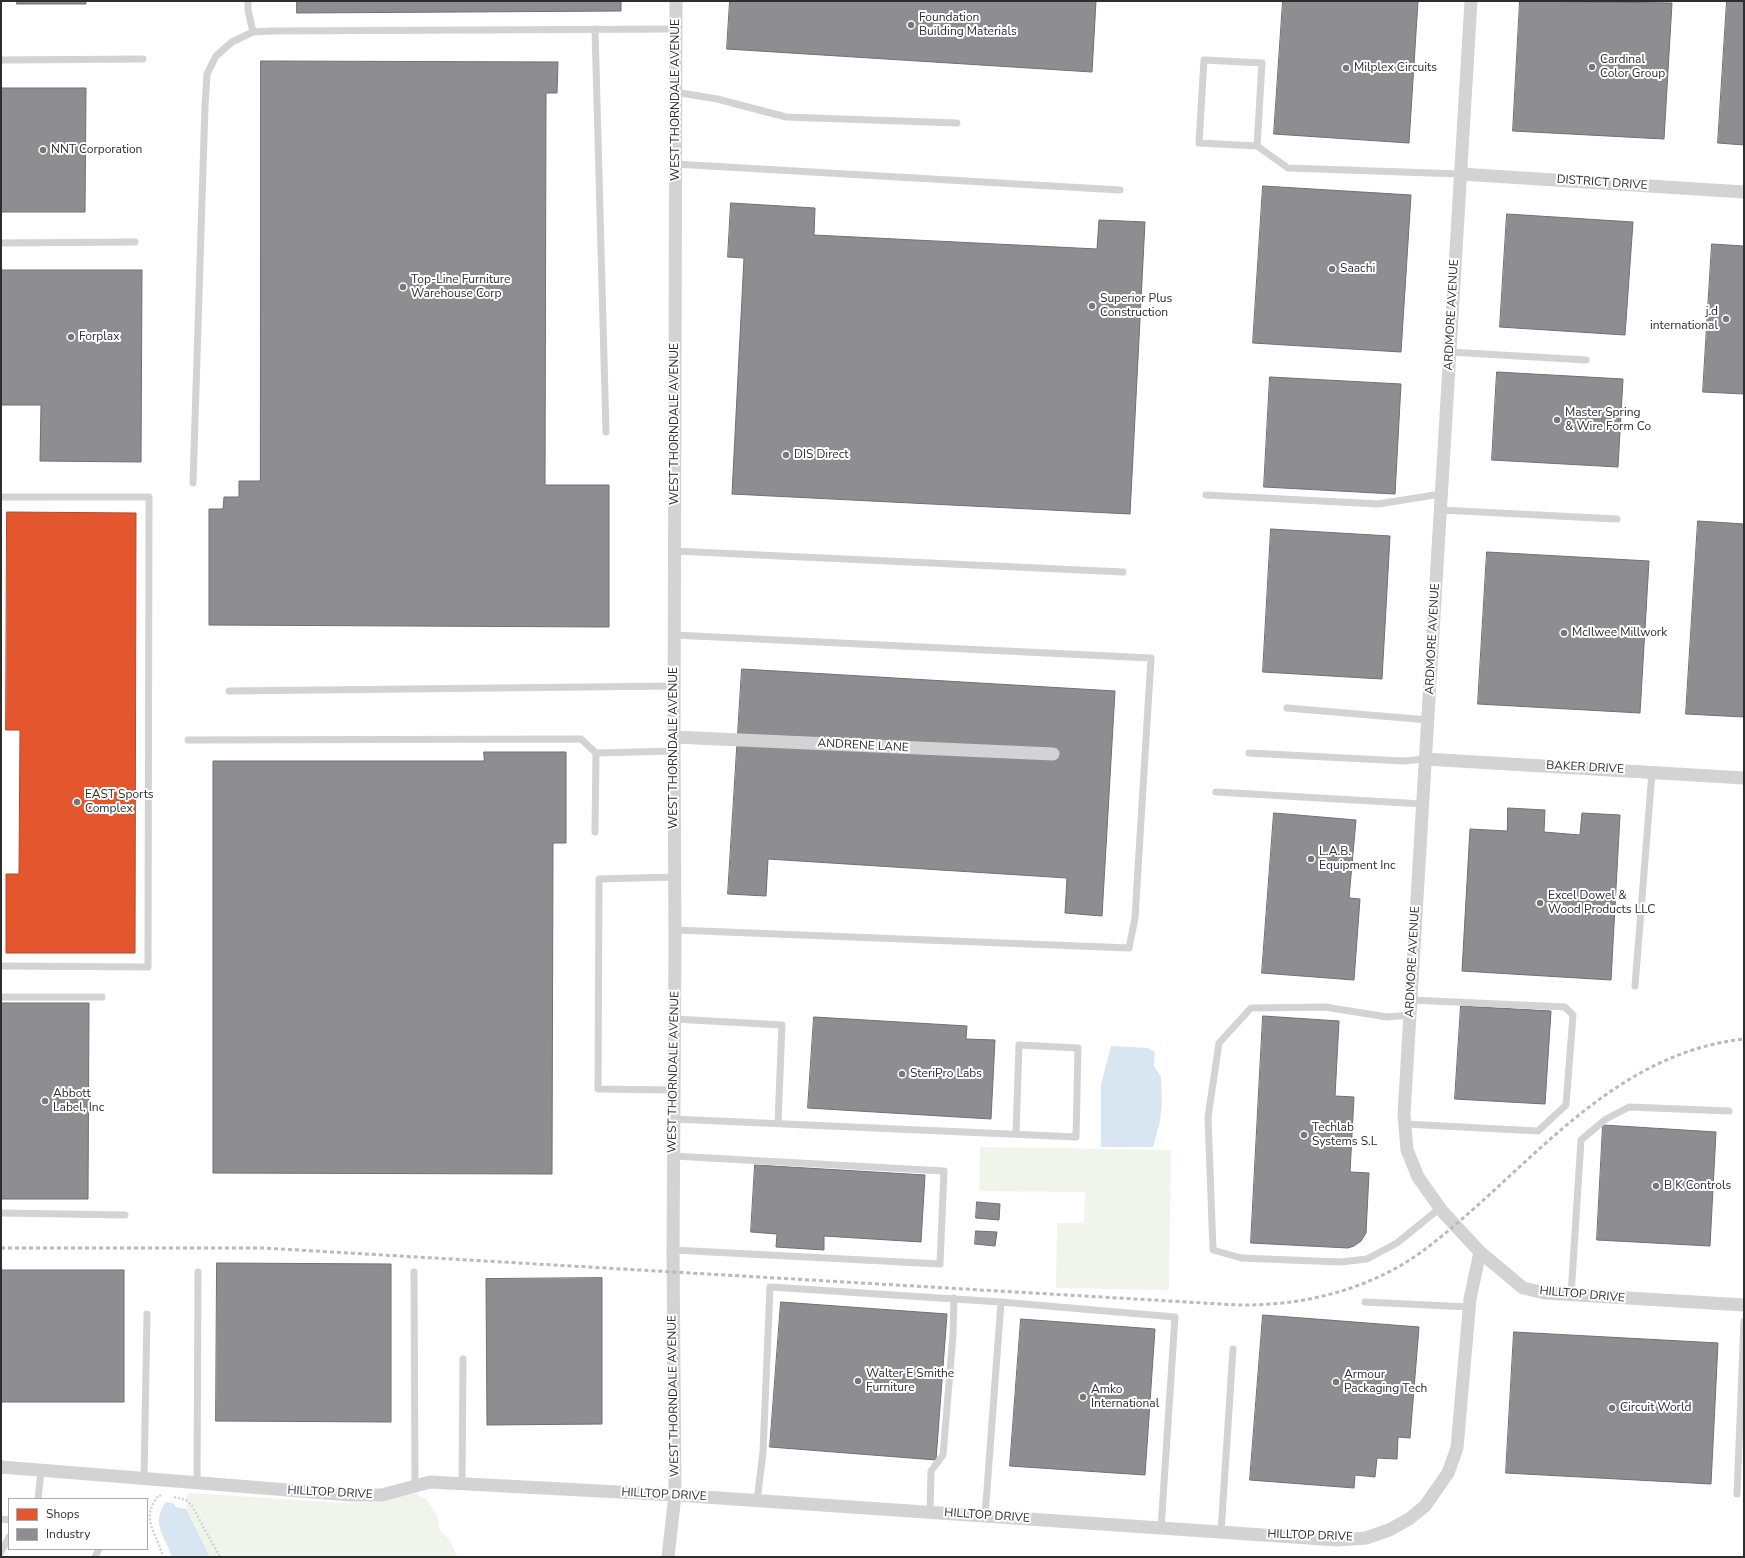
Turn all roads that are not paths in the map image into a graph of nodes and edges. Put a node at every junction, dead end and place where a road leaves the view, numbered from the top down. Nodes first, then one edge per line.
1 (248, 1) edge
2 (676, 1) edge
3 (1471, 1) edge
4 (595, 29) junction
5 (676, 29) junction
6 (253, 32) junction
7 (143, 59) dead end
8 (1, 60) edge
9 (675, 92) junction
10 (957, 123) dead end
11 (1257, 146) junction
12 (676, 164) junction
13 (1460, 174) junction
14 (1120, 190) dead end
15 (1744, 192) edge
16 (135, 242) dead end
17 (1, 243) edge
18 (1450, 352) junction
19 (1586, 360) dead end
20 (606, 432) dead end
21 (194, 483) dead end
22 (1441, 494) junction
23 (1206, 495) dead end
24 (1, 497) edge
25 (1440, 510) junction
26 (1617, 519) dead end
27 (674, 551) junction
28 (1123, 572) dead end
29 (674, 635) junction
30 (674, 686) junction
31 (229, 691) dead end
32 (1286, 708) dead end
33 (1428, 720) junction
34 (674, 737) junction
35 (188, 740) dead end
36 (674, 752) junction
37 (596, 753) junction
38 (1249, 753) dead end
39 (1053, 754) dead end
40 (1425, 759) junction
41 (1652, 772) junction
42 (1744, 778) edge
43 (1216, 792) dead end
44 (1423, 804) junction
45 (595, 832) dead end
46 (675, 877) junction
47 (675, 930) junction
48 (1, 966) edge
49 (1635, 986) dead end
50 (1, 997) edge
51 (102, 997) dead end
52 (1411, 1000) junction
53 (1410, 1016) junction
54 (674, 1019) junction
55 (673, 1090) junction
56 (1729, 1112) dead end
57 (673, 1119) junction
58 (778, 1123) junction
59 (1405, 1124) junction
60 (1016, 1134) junction
61 (673, 1156) junction
62 (1440, 1208) junction
63 (1, 1213) edge
64 (125, 1215) dead end
65 (673, 1250) junction
66 (1480, 1252) junction
67 (198, 1272) dead end
68 (414, 1272) dead end
69 (1571, 1295) junction
70 (954, 1298) junction
71 (1001, 1302) junction
72 (1366, 1302) dead end
73 (1744, 1305) edge
74 (1469, 1307) junction
75 (147, 1314) dead end
76 (1744, 1321) edge
77 (1233, 1349) dead end
78 (463, 1360) dead end
79 (1, 1467) edge
80 (41, 1471) junction
81 (144, 1479) junction
82 (197, 1483) junction
83 (462, 1484) junction
84 (415, 1486) junction
85 (1737, 1494) dead end
86 (675, 1495) junction
87 (38, 1498) edge
88 (757, 1501) junction
89 (930, 1512) junction
90 (985, 1516) junction
91 (1161, 1528) junction
92 (1220, 1532) junction
93 (8, 1539) edge
94 (1, 1552) edge
95 (668, 1557) edge

1 - 6 lane
2 - 5 street, WEST THORNDALE AVENUE
3 - 13 street, ARDMORE AVENUE
4 - 5 lane
4 - 6 lane
4 - 20 lane
5 - 9 street, WEST THORNDALE AVENUE
6 - 21 lane
7 - 8 lane
9 - 10 lane
9 - 12 street, WEST THORNDALE AVENUE
11 - 11 lane
11 - 13 lane
12 - 14 lane
12 - 27 street, WEST THORNDALE AVENUE
13 - 15 street, DISTRICT DRIVE
13 - 18 street, ARDMORE AVENUE
16 - 17 lane
18 - 19 lane
18 - 22 street, ARDMORE AVENUE
22 - 23 lane
22 - 25 street, ARDMORE AVENUE
24 - 48 lane
25 - 26 lane
25 - 33 street, ARDMORE AVENUE
27 - 28 lane
27 - 29 street, WEST THORNDALE AVENUE
29 - 30 street, WEST THORNDALE AVENUE
29 - 47 lane
30 - 31 lane
30 - 34 street, WEST THORNDALE AVENUE
32 - 33 lane
33 - 40 street, ARDMORE AVENUE
34 - 36 street, WEST THORNDALE AVENUE
34 - 39 street, ANDRENE LANE
35 - 37 lane
36 - 37 lane
36 - 46 street, WEST THORNDALE AVENUE
37 - 45 lane
38 - 40 lane
40 - 41 street, BAKER DRIVE
40 - 44 street, ARDMORE AVENUE
41 - 42 street, BAKER DRIVE
41 - 49 lane
43 - 44 lane
44 - 52 street, ARDMORE AVENUE
46 - 47 street, WEST THORNDALE AVENUE
46 - 55 lane
47 - 54 street, WEST THORNDALE AVENUE
50 - 51 lane
52 - 53 street, ARDMORE AVENUE
52 - 59 lane
53 - 59 street, ARDMORE AVENUE
53 - 62 lane
54 - 55 street, WEST THORNDALE AVENUE
54 - 58 lane
55 - 57 street, WEST THORNDALE AVENUE
56 - 69 lane
57 - 58 lane
57 - 61 street, WEST THORNDALE AVENUE
58 - 60 lane
59 - 62 street, ARDMORE AVENUE
60 - 60 lane
61 - 65 street, WEST THORNDALE AVENUE
61 - 65 lane
62 - 66 street, ARDMORE AVENUE
63 - 64 lane
65 - 86 street, WEST THORNDALE AVENUE
66 - 69 street, HILLTOP DRIVE
66 - 74 street, HILLTOP DRIVE
67 - 82 lane
68 - 84 lane
69 - 73 street, HILLTOP DRIVE
70 - 71 lane
70 - 88 lane
70 - 89 lane
71 - 90 lane
71 - 91 lane
72 - 74 lane
74 - 92 street, HILLTOP DRIVE
75 - 81 lane
76 - 85 lane
77 - 92 lane
78 - 83 lane
79 - 80 street, HILLTOP DRIVE
80 - 81 street, HILLTOP DRIVE
80 - 87 lane
81 - 82 street, HILLTOP DRIVE
82 - 84 street, HILLTOP DRIVE
83 - 84 street, HILLTOP DRIVE
83 - 86 street, HILLTOP DRIVE
86 - 88 street, HILLTOP DRIVE
86 - 95 street, WEST THORNDALE AVENUE
88 - 89 street, HILLTOP DRIVE
89 - 90 street, HILLTOP DRIVE
90 - 91 street, HILLTOP DRIVE
91 - 92 street, HILLTOP DRIVE
93 - 94 lane

